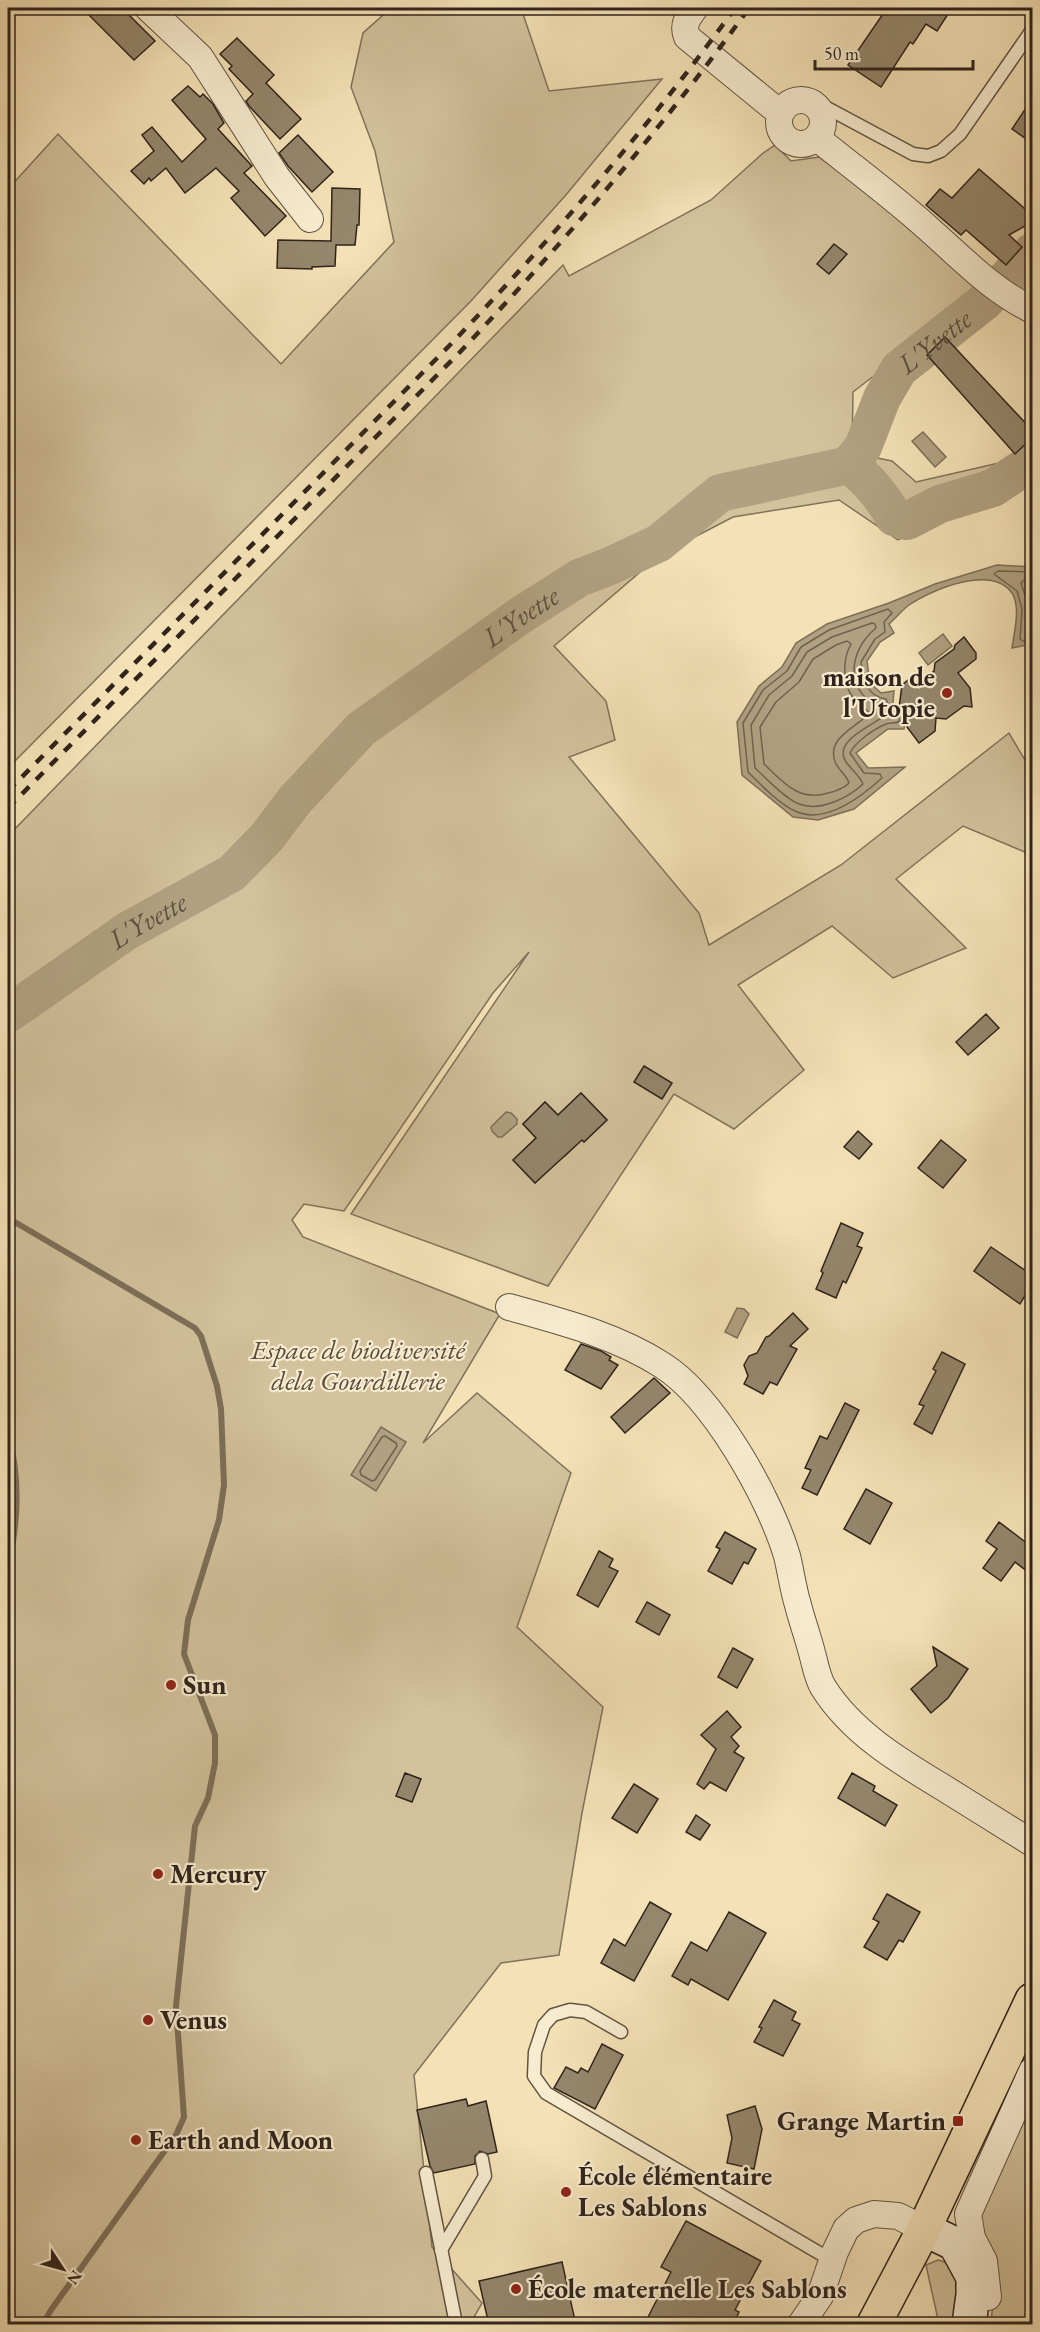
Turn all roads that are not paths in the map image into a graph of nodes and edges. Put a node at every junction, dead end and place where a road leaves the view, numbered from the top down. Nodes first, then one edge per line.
1 (148, 8) edge
2 (695, 8) edge
3 (1032, 30) edge
4 (815, 105) junction
5 (780, 113) junction
6 (817, 138) junction
7 (310, 219) dead end
8 (1022, 304) edge
9 (509, 1307) dead end
10 (1032, 1843) edge
11 (1032, 2000) edge
12 (621, 2032) dead end
13 (1032, 2071) edge
14 (482, 2159) dead end
15 (426, 2173) dead end
16 (924, 2229) junction
17 (441, 2250) junction
18 (833, 2261) junction
19 (456, 2325) edge
20 (801, 2325) edge
21 (874, 2325) edge
22 (969, 2325) edge
23 (985, 2325) edge

1 - 7 street
2 - 5 street
3 - 4 lane
4 - 5 street
4 - 6 street
5 - 6 street
6 - 8 street
9 - 10 street
11 - 16 main road
12 - 18 lane
13 - 23 street
14 - 17 lane
15 - 17 lane
16 - 18 street
16 - 21 main road
16 - 22 street
17 - 19 lane
18 - 20 street

